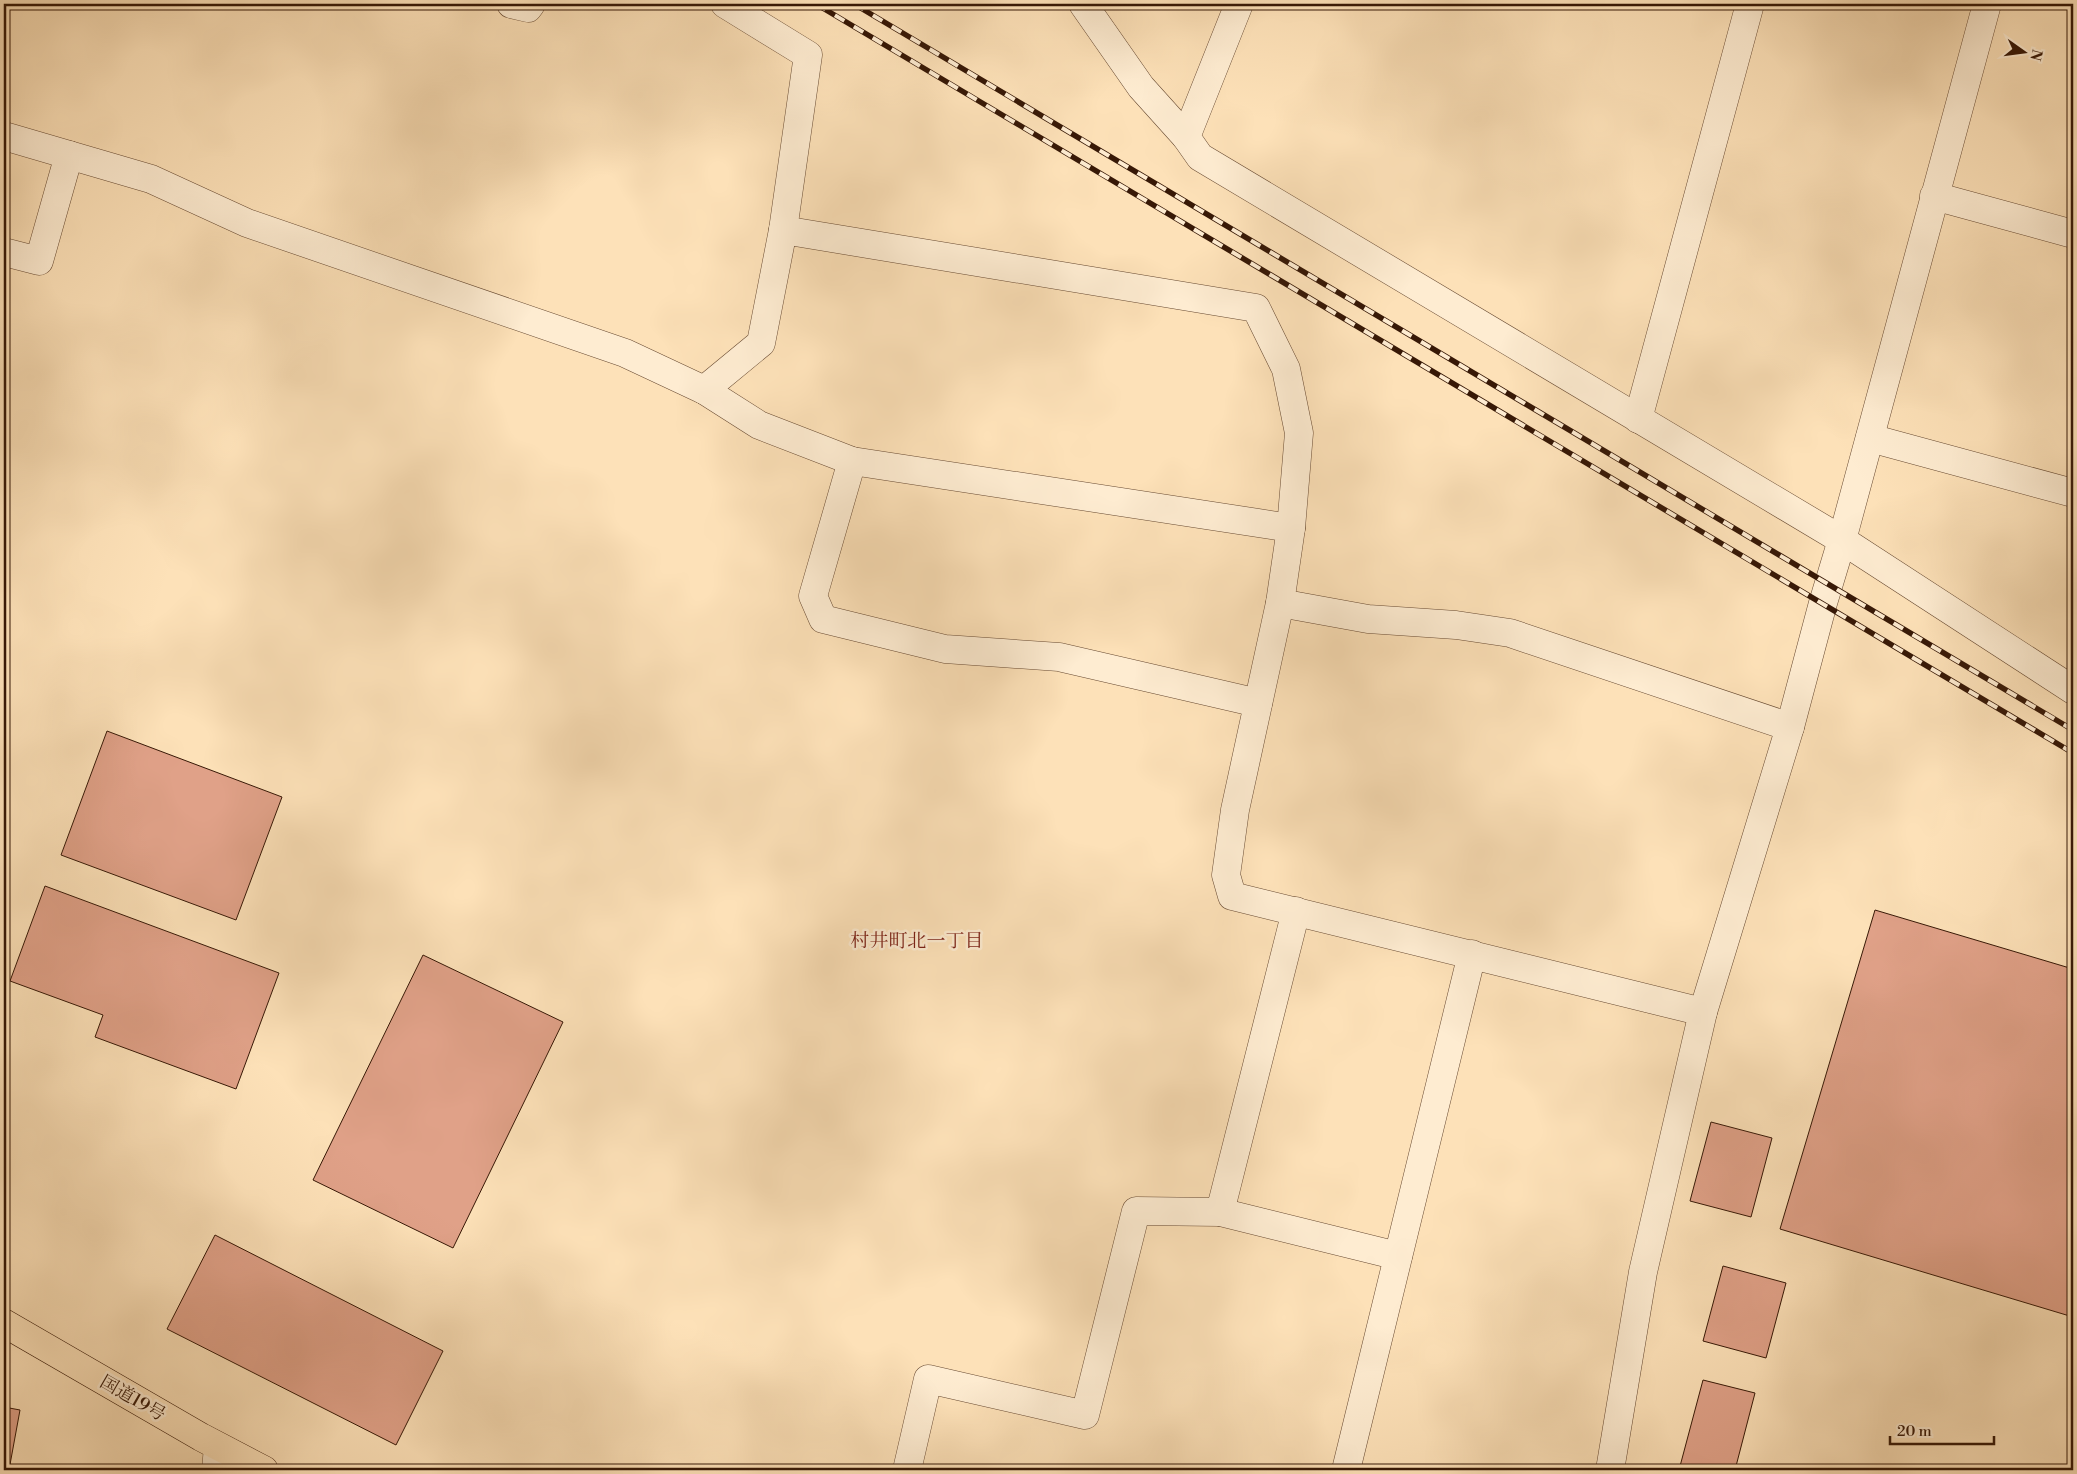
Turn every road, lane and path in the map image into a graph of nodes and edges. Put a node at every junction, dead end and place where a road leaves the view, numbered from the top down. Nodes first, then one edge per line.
1 (511, 4) edge
2 (531, 4) edge
3 (725, 4) edge
4 (1083, 4) edge
5 (1239, 4) edge
6 (1750, 4) edge
7 (1987, 4) edge
8 (4, 136) edge
9 (1186, 137) junction
10 (68, 155) junction
11 (1934, 196) junction
12 (784, 230) junction
13 (2073, 234) edge
14 (4, 252) edge
15 (704, 390) junction
16 (1638, 419) junction
17 (1870, 438) junction
18 (852, 461) junction
19 (2073, 493) edge
20 (1291, 528) junction
21 (1842, 540) junction
22 (1280, 603) junction
23 (2073, 690) edge
24 (1258, 703) junction
25 (1790, 728) junction
26 (1296, 911) junction
27 (1472, 954) junction
28 (1703, 1012) junction
29 (1220, 1212) junction
30 (1398, 1256) junction
31 (4, 1323) edge
32 (217, 1458) edge
33 (264, 1470) edge
34 (907, 1470) edge
35 (1346, 1470) edge
36 (1610, 1470) edge

1 - 2 street
3 - 12 street
4 - 9 street
5 - 9 street
6 - 16 street
7 - 11 street
8 - 10 street
9 - 16 street
10 - 14 street
10 - 15 street
11 - 13 street
11 - 17 street
12 - 15 street
12 - 20 street
15 - 18 street
16 - 21 street
17 - 19 street
17 - 21 street
18 - 20 street
18 - 24 street
20 - 22 street
21 - 23 street
21 - 25 street
22 - 24 street
22 - 25 street
24 - 26 street
25 - 28 street
26 - 27 street
26 - 29 street
27 - 28 street
27 - 30 street
28 - 36 street
29 - 30 street
29 - 34 street
30 - 35 street
31 - 32 highway, 国道19号
32 - 33 highway, 国道19号

